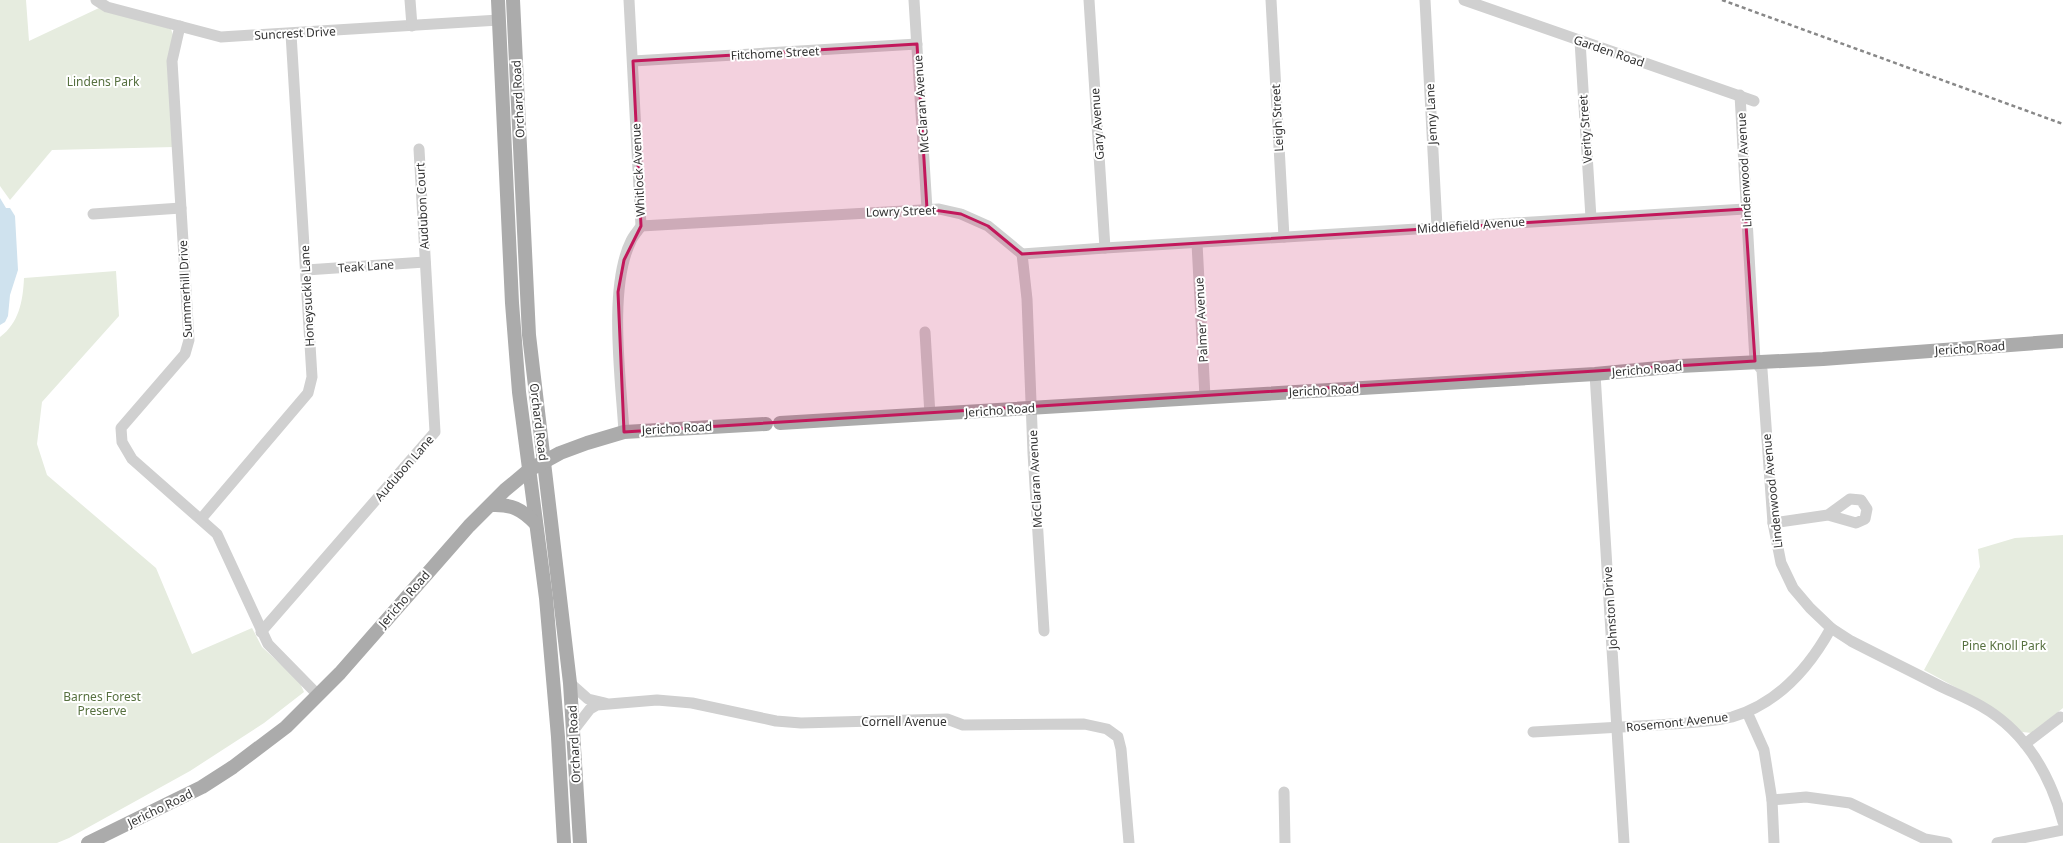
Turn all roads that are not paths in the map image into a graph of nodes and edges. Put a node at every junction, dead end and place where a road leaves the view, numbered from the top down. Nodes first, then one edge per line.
1 (96, 0) edge
2 (410, 0) edge
3 (498, 0) edge
4 (513, 0) edge
5 (629, 0) edge
6 (914, 0) edge
7 (1089, 0) edge
8 (1270, 0) edge
9 (1425, 0) edge
10 (1464, 0) edge
11 (499, 20) junction
12 (180, 26) junction
13 (412, 26) junction
14 (291, 34) junction
15 (1580, 40) junction
16 (917, 44) junction
17 (633, 61) junction
18 (1740, 95) junction
19 (1754, 101) dead end
20 (419, 149) dead end
21 (181, 208) junction
22 (927, 209) junction
23 (1745, 209) junction
24 (93, 214) dead end
25 (1591, 218) junction
26 (641, 226) junction
27 (1437, 227) junction
28 (1284, 236) junction
29 (1197, 243) junction
30 (1105, 248) junction
31 (1022, 254) junction
32 (425, 262) junction
33 (306, 270) junction
34 (925, 332) dead end
35 (2063, 341) edge
36 (1755, 361) junction
37 (1595, 374) junction
38 (1205, 397) junction
39 (1031, 408) junction
40 (930, 415) junction
41 (624, 432) junction
42 (544, 462) junction
43 (529, 470) junction
44 (491, 505) junction
45 (1828, 515) dead end
46 (201, 518) junction
47 (1773, 523) junction
48 (536, 524) junction
49 (1831, 628) junction
50 (1044, 631) dead end
51 (261, 632) junction
52 (570, 683) junction
53 (318, 695) junction
54 (606, 703) junction
55 (1747, 712) junction
56 (2060, 717) dead end
57 (1617, 727) junction
58 (573, 731) junction
59 (1533, 732) dead end
60 (2025, 744) junction
61 (1284, 792) dead end
62 (1772, 800) junction
63 (2063, 822) edge
64 (2063, 830) edge
65 (88, 843) edge
66 (564, 843) edge
67 (580, 843) edge
68 (1129, 843) edge
69 (1286, 843) edge
70 (1624, 843) edge
71 (1774, 843) edge
72 (1947, 843) edge
73 (1997, 843) edge

1 - 12 street, Suncrest Drive
2 - 13 street
3 - 11 main road, Orchard Road
4 - 42 main road, Orchard Road
5 - 17 street, Whitlock Avenue
6 - 16 street, McClaran Avenue
7 - 30 street, Gary Avenue
8 - 28 street, Leigh Street
9 - 27 street, Jenny Lane
10 - 15 street, Garden Road
11 - 13 street, Suncrest Drive
11 - 43 main road, Orchard Road
12 - 14 street, Suncrest Drive
12 - 21 street, Summerhill Drive
13 - 14 street, Suncrest Drive
14 - 33 street, Honeysuckle Lane
15 - 18 street, Garden Road
15 - 25 street, Verity Street
16 - 17 street, Fitchome Street
16 - 22 street, McClaran Avenue
17 - 26 street, Whitlock Avenue
18 - 19 street, Garden Road
18 - 23 street, Lindenwood Avenue
20 - 32 street, Audubon Court
21 - 24 street
21 - 46 street, Summerhill Drive
22 - 26 street, Lowry Street
22 - 31 street, Lowry Street
23 - 25 street, Middlefield Avenue
23 - 36 street, Lindenwood Avenue
25 - 27 street, Middlefield Avenue
26 - 41 street, Whitlock Avenue
27 - 28 street, Middlefield Avenue
28 - 29 street, Middlefield Avenue
29 - 30 street
29 - 38 street, Palmer Avenue
30 - 31 street
31 - 39 street, McClaran Avenue
32 - 33 street, Teak Lane
32 - 51 street, Audubon Lane
33 - 46 street, Honeysuckle Lane
34 - 40 street
35 - 36 main road, Jericho Road
36 - 37 main road, Jericho Road
36 - 47 street, Lindenwood Avenue
37 - 38 main road, Jericho Road
37 - 57 street, Johnston Drive
38 - 39 main road, Jericho Road
39 - 40 main road, Jericho Road
39 - 50 street, McClaran Avenue
40 - 41 main road, Jericho Road
41 - 42 main road, Jericho Road
42 - 43 main road, Jericho Road
42 - 52 main road, Orchard Road
43 - 44 main road, Jericho Road
43 - 48 main road, Orchard Road
44 - 48 main road
44 - 53 main road, Jericho Road
45 - 47 street
46 - 51 street, Summerhill Drive
47 - 49 street, Lindenwood Avenue
48 - 66 main road, Orchard Road
49 - 55 street, Rosemont Avenue
49 - 60 street, Lindenwood Avenue
51 - 53 street, Summerhill Drive
52 - 54 street, Cornell Avenue
52 - 58 main road, Orchard Road
53 - 65 main road, Jericho Road
54 - 58 street, Cornell Avenue
54 - 68 street, Cornell Avenue
55 - 57 street, Rosemont Avenue
55 - 62 street
56 - 60 street
57 - 59 street, Rosemont Avenue
57 - 70 street, Johnston Drive
58 - 67 main road, Orchard Road
60 - 63 street, Lindenwood Avenue
61 - 69 street
62 - 71 street
62 - 72 street
64 - 73 street

